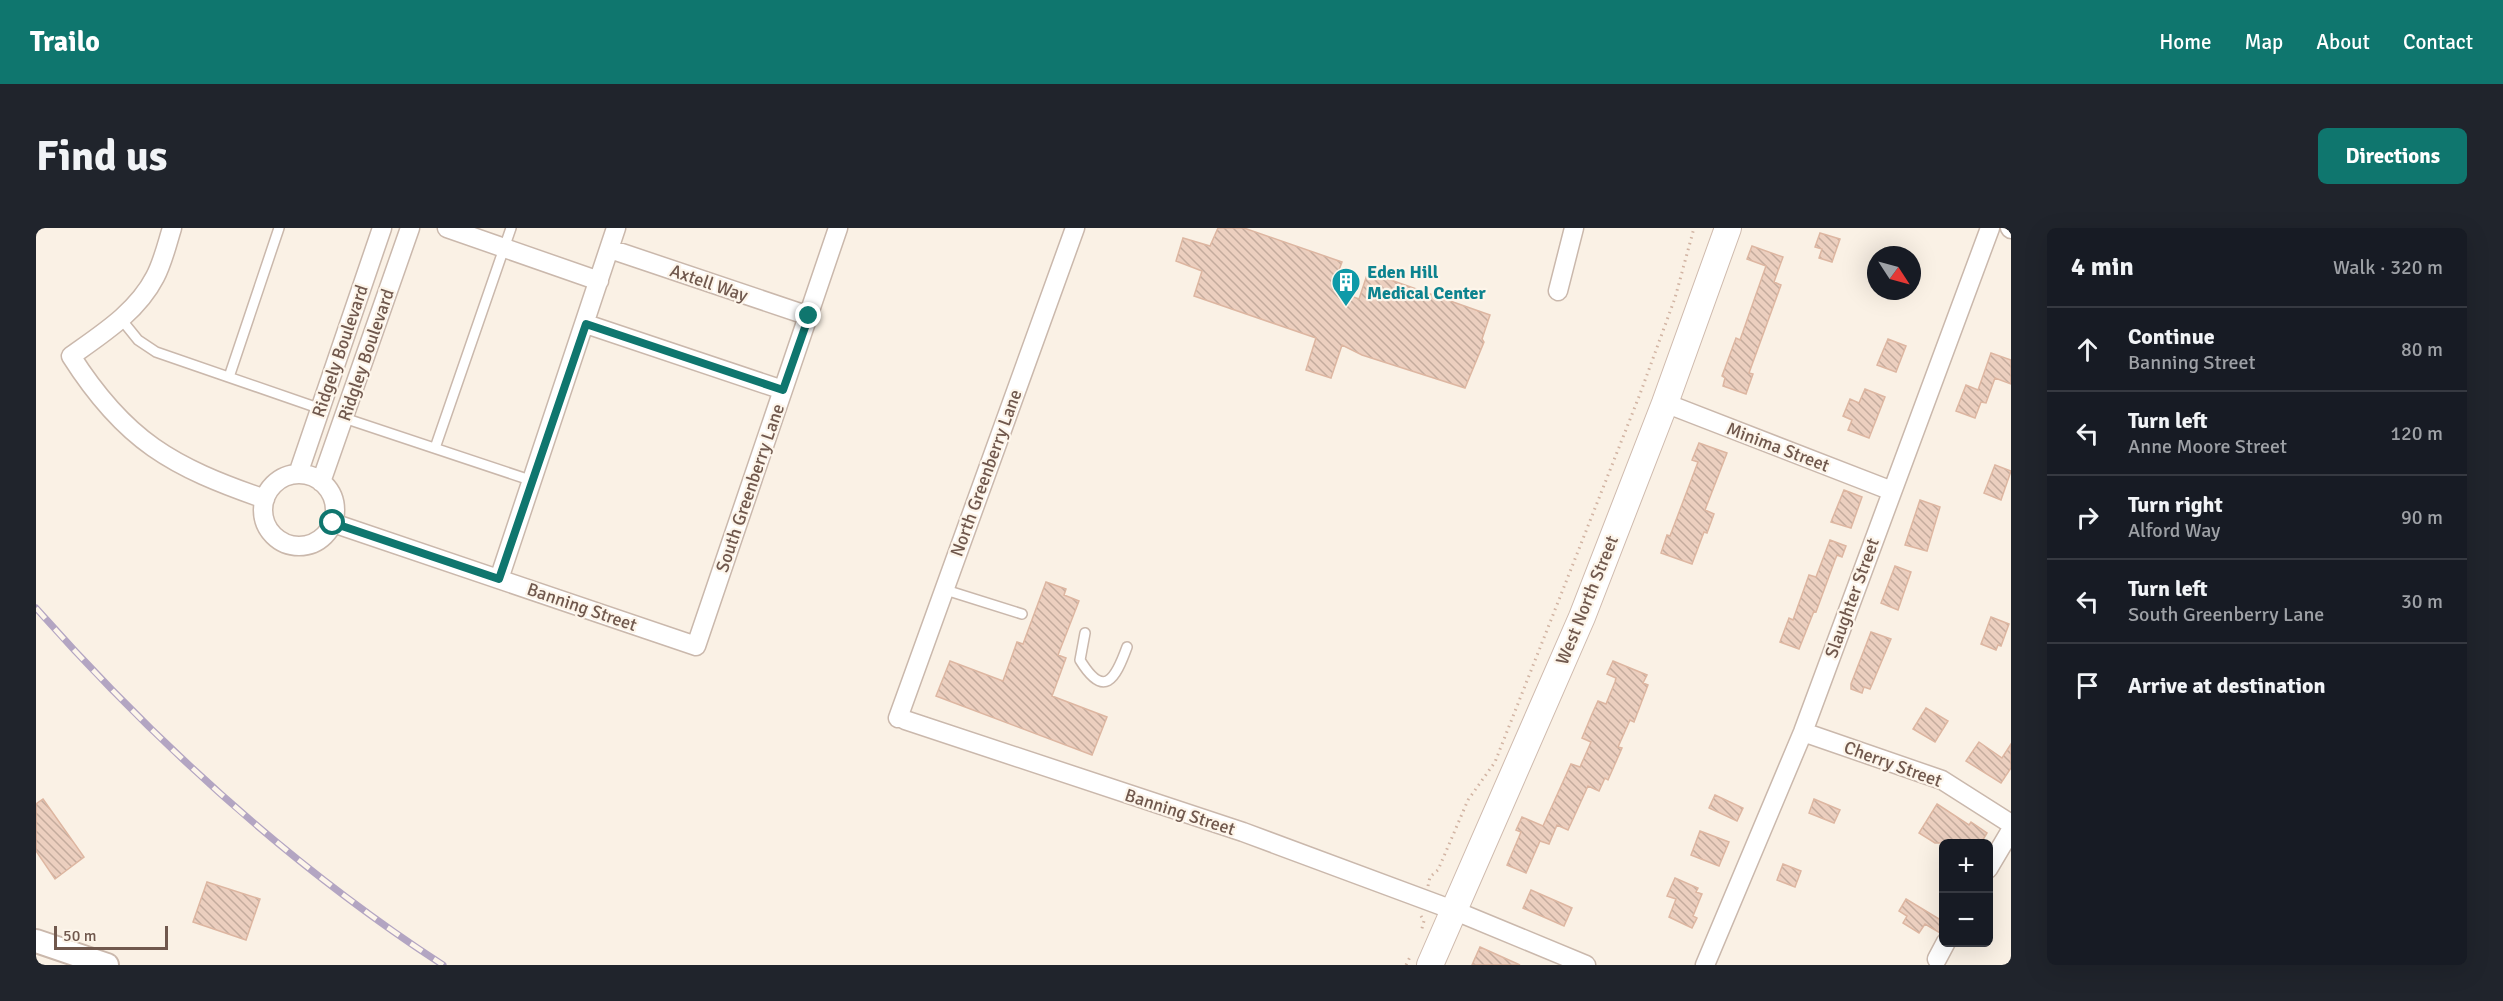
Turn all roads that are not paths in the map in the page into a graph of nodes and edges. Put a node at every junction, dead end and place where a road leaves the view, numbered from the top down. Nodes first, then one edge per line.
1 (172, 228) edge
2 (279, 228) edge
3 (382, 228) edge
4 (410, 228) edge
5 (447, 228) edge
6 (511, 228) edge
7 (616, 228) edge
8 (838, 228) edge
9 (1075, 228) edge
10 (1574, 228) edge
11 (1728, 228) edge
12 (1990, 228) edge
13 (504, 248) junction
14 (610, 249) junction
15 (599, 281) junction
16 (1558, 291) dead end
17 (809, 316) junction
18 (121, 319) junction
19 (586, 324) junction
20 (230, 377) junction
21 (783, 390) junction
22 (1665, 403) junction
23 (321, 409) junction
24 (344, 418) junction
25 (435, 448) junction
26 (298, 474) junction
27 (532, 481) junction
28 (321, 482) junction
29 (1892, 491) junction
30 (265, 499) junction
31 (333, 523) junction
32 (499, 579) junction
33 (952, 592) dead end
34 (1022, 614) dead end
35 (1085, 633) dead end
36 (696, 646) joint
37 (1126, 647) dead end
38 (901, 719) joint
39 (1803, 732) junction
40 (2011, 824) edge
41 (2011, 830) edge
42 (1993, 862) edge
43 (1453, 910) junction
44 (36, 941) edge
45 (1943, 947) edge
46 (1422, 956) edge
47 (1937, 959) dead end
48 (107, 965) edge
49 (1586, 965) edge
50 (1706, 965) edge

1 - 18 street
2 - 20 lane
3 - 23 street, Ridgely Boulevard
4 - 24 street, Ridgley Boulevard
5 - 13 street
6 - 13 lane
7 - 14 street
8 - 17 street, South Greenberry Lane
9 - 38 street, North Greenberry Lane
10 - 16 street
11 - 22 main road, West North Street
12 - 29 street, Slaughter Street
13 - 15 street
13 - 25 lane
14 - 15 street
14 - 17 street, Axtell Way
15 - 19 street
17 - 21 street, South Greenberry Lane
18 - 20 lane
18 - 30 street
19 - 21 street
19 - 27 street
20 - 23 lane
21 - 36 street, South Greenberry Lane
22 - 29 street, Minima Street
22 - 43 main road, West North Street
23 - 26 street, Ridgely Boulevard
24 - 25 lane
24 - 28 street, Ridgley Boulevard
25 - 27 lane
26 - 28 street
26 - 30 street
27 - 32 street
28 - 31 street
29 - 39 street, Slaughter Street
30 - 31 street
31 - 32 street, Banning Street
32 - 36 street, Banning Street
33 - 34 lane
35 - 37 lane
38 - 43 street, Banning Street
39 - 40 street, Cherry Street
39 - 50 street, Slaughter Street
41 - 42 street
43 - 46 main road, West North Street
43 - 49 street, Banning Street
44 - 48 street
45 - 47 street

